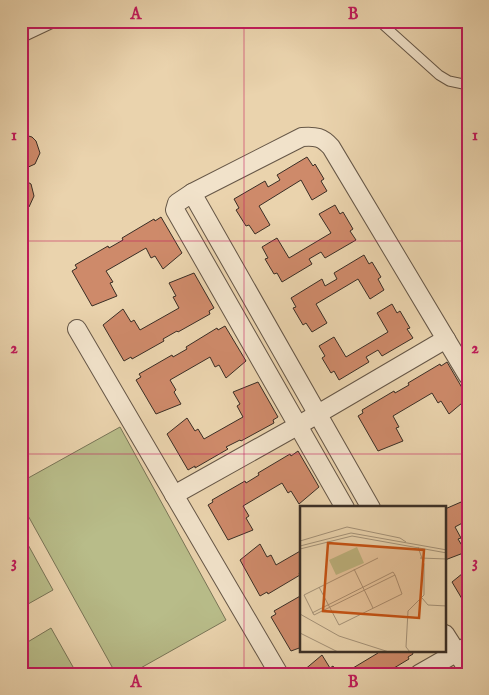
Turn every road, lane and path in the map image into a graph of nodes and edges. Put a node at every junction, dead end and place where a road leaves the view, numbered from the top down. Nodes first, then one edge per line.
1 (57, 21) edge
2 (379, 21) edge
3 (21, 38) edge
4 (468, 85) edge
5 (192, 193) junction
6 (77, 329) dead end
7 (446, 339) junction
8 (468, 376) edge
9 (317, 414) junction
10 (299, 425) junction
11 (174, 495) junction
12 (344, 506) edge
13 (370, 506) edge
14 (446, 635) edge
15 (462, 649) edge
16 (429, 666) edge
17 (468, 670) edge
18 (279, 674) edge

1 - 3 lane
2 - 4 lane
5 - 7 street
5 - 9 street
5 - 10 street
6 - 11 street
7 - 8 street
7 - 9 street
9 - 10 street
9 - 13 street
10 - 11 street
10 - 12 street
11 - 18 street
14 - 15 street
15 - 16 street
15 - 17 street

